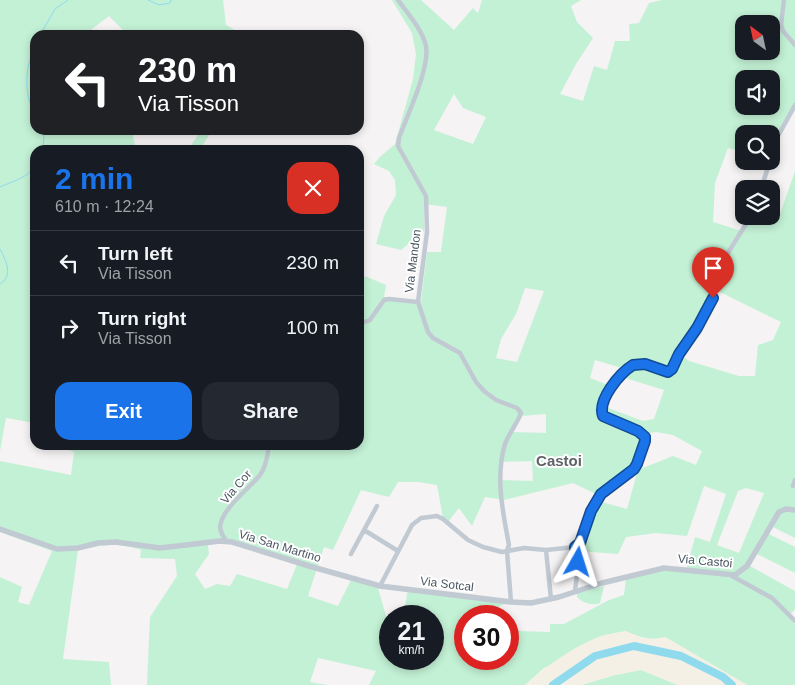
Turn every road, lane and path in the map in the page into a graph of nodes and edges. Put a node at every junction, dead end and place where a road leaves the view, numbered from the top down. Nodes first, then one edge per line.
1 (398, 0) edge
2 (784, 0) edge
3 (795, 45) edge
4 (795, 105) edge
5 (780, 132) edge
6 (745, 225) edge
7 (418, 302) junction
8 (364, 322) edge
9 (268, 450) edge
10 (795, 480) edge
11 (793, 486) dead end
12 (377, 506) dead end
13 (795, 510) edge
14 (0, 529) edge
15 (364, 530) junction
16 (226, 541) junction
17 (575, 547) junction
18 (546, 550) junction
19 (398, 551) junction
20 (507, 551) junction
21 (351, 554) dead end
22 (731, 575) junction
23 (380, 586) junction
24 (575, 592) junction
25 (551, 598) junction
26 (511, 602) junction
27 (795, 621) edge

1 - 7 street, Via Mandon
2 - 3 street
4 - 5 street
6 - 17 street
7 - 8 street
7 - 20 street, Via Mandon
9 - 16 street, Via Cor
10 - 11 street
12 - 15 street
13 - 22 street, Via Castoi
14 - 16 street, Via San Martino
15 - 19 street
15 - 21 street
16 - 23 street, Via San Martino
17 - 18 street
17 - 24 street
18 - 20 street
18 - 25 street
19 - 20 street
19 - 23 street
20 - 26 street
22 - 24 street, Via Castoi
22 - 27 street
23 - 26 street, Via Sotcal
24 - 25 street, Via Castoi
25 - 26 street, Via Castoi

